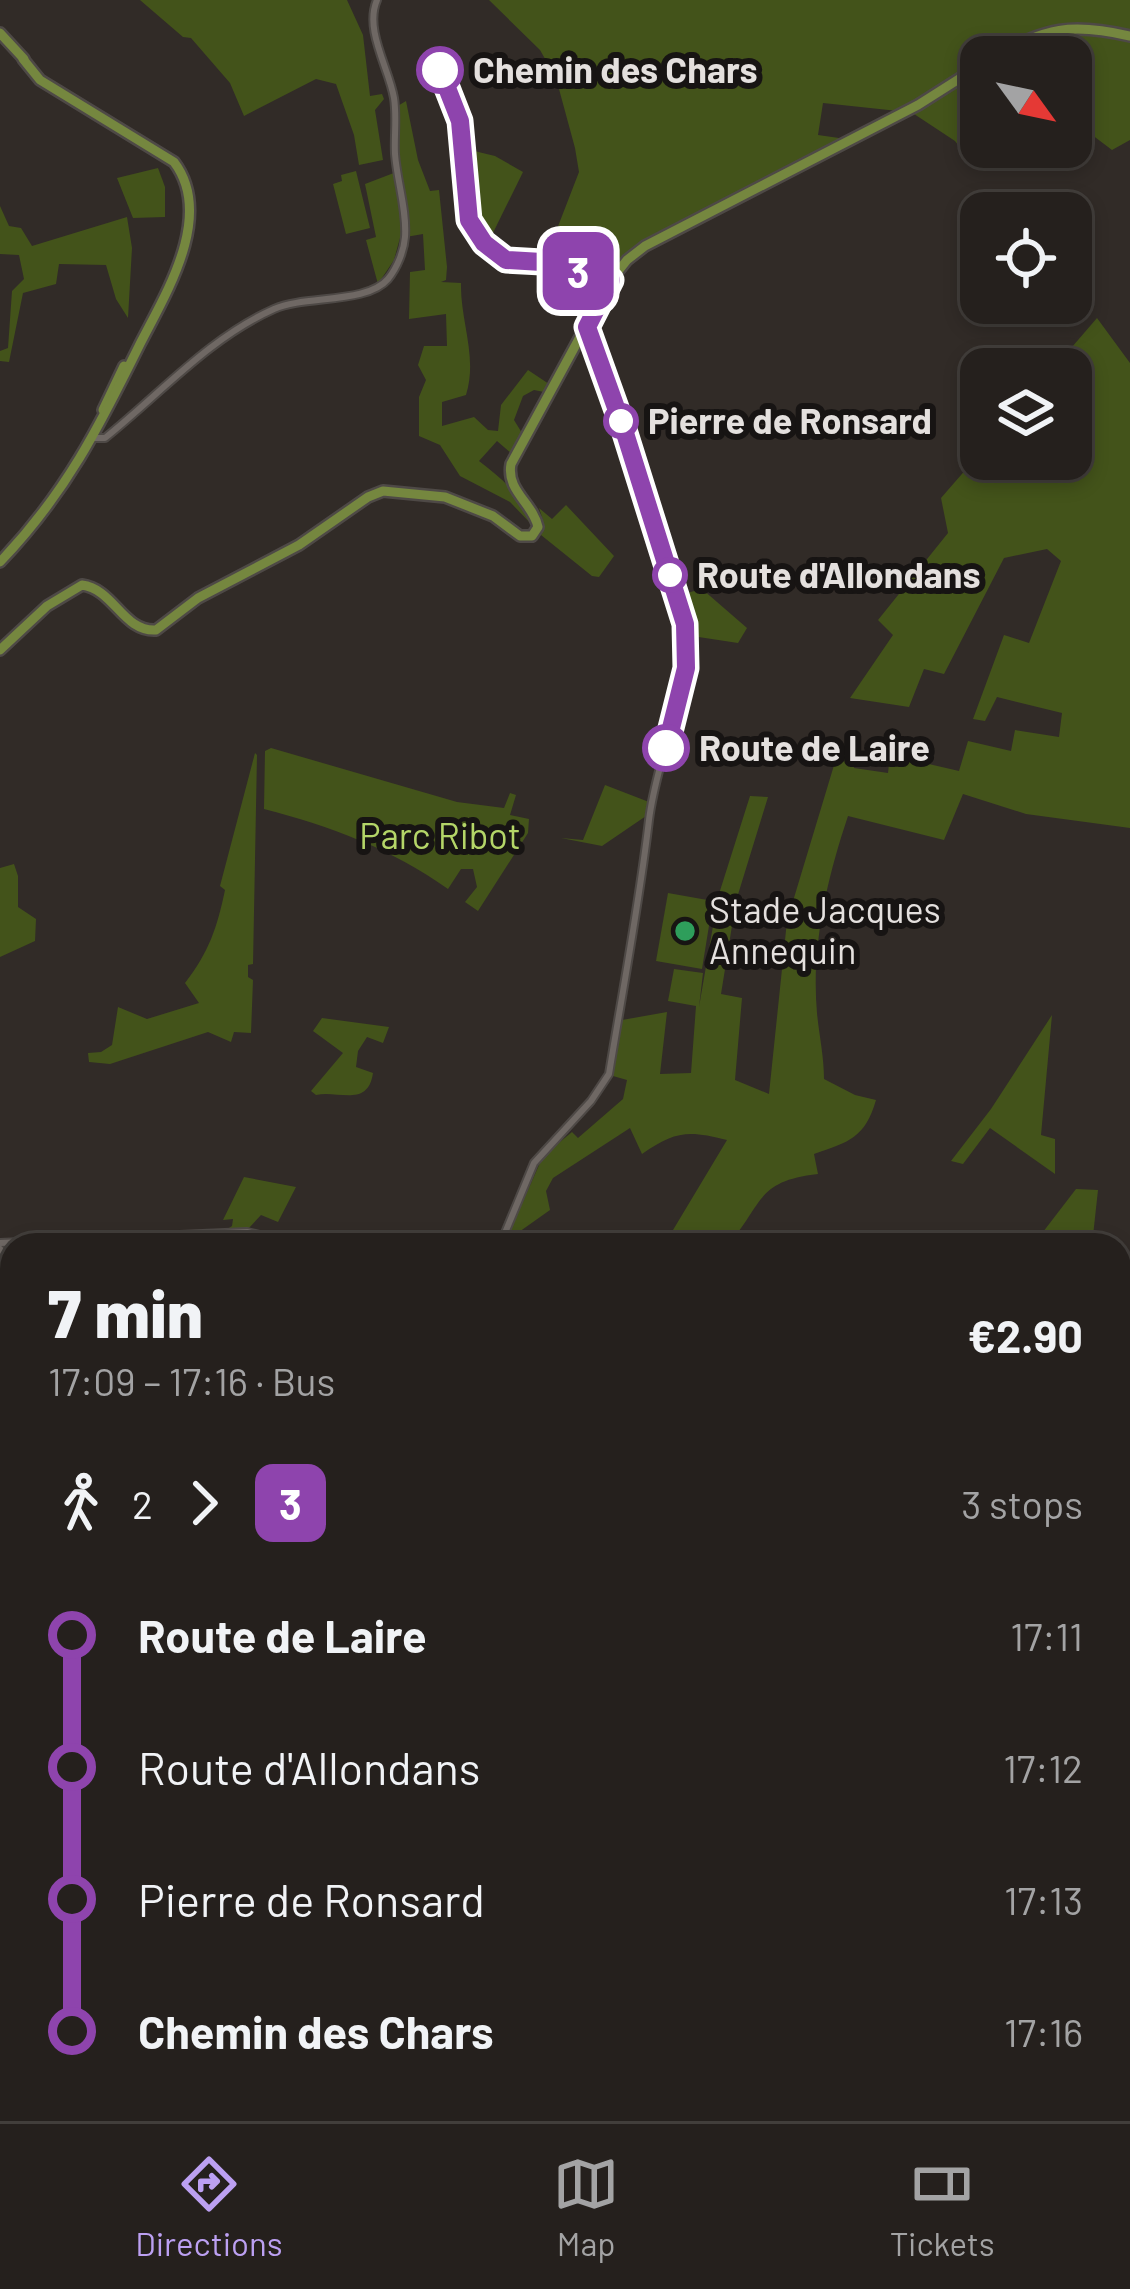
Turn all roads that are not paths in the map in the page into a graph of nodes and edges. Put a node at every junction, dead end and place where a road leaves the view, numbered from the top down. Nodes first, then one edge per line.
1 (379, 0) edge
2 (0, 33) edge
3 (1031, 36) edge
4 (1130, 36) edge
5 (960, 78) edge
6 (587, 327) junction
7 (94, 438) junction
8 (0, 562) edge
9 (0, 650) edge
10 (505, 1233) edge

1 - 7 street
2 - 7 main road
3 - 4 main road
5 - 6 main road
6 - 9 main road
6 - 10 street
7 - 8 main road

